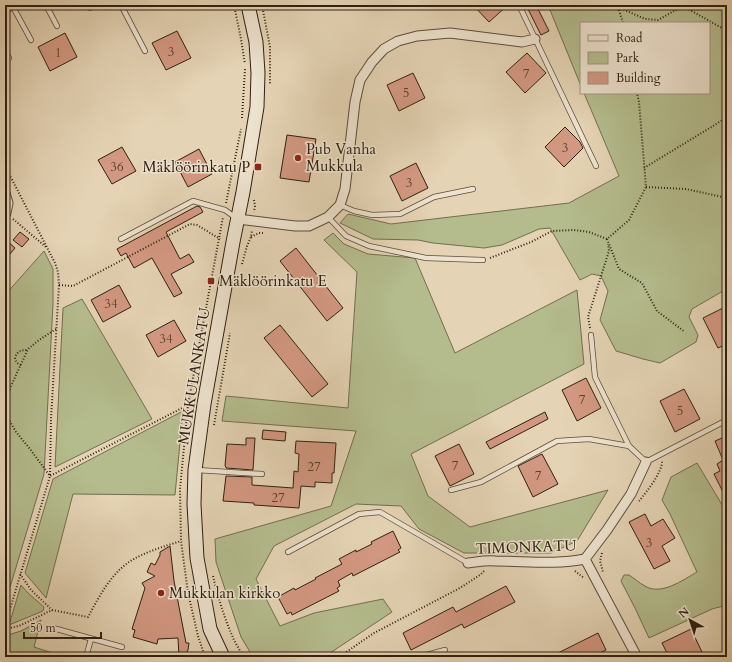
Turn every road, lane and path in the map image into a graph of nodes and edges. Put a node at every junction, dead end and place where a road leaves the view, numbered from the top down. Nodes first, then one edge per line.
1 (46, 5) edge
2 (121, 5) edge
3 (234, 5) edge
4 (248, 5) edge
5 (262, 5) edge
6 (272, 5) edge
7 (519, 5) edge
8 (15, 6) edge
9 (617, 6) edge
10 (263, 10) junction
11 (5, 11) edge
12 (623, 22) edge
13 (57, 26) dead end
14 (727, 31) edge
15 (534, 39) junction
16 (31, 40) dead end
17 (5, 51) edge
18 (145, 52) dead end
19 (9, 58) dead end
20 (270, 87) dead end
21 (637, 94) edge
22 (727, 116) edge
23 (242, 121) dead end
24 (241, 129) dead end
25 (5, 166) edge
26 (596, 166) dead end
27 (644, 168) junction
28 (646, 187) junction
29 (473, 189) dead end
30 (5, 193) edge
31 (253, 197) dead end
32 (727, 198) edge
33 (340, 205) junction
34 (225, 210) junction
35 (5, 214) edge
36 (328, 217) junction
37 (238, 219) junction
38 (253, 221) junction
39 (220, 238) junction
40 (121, 239) dead end
41 (607, 239) junction
42 (233, 242) junction
43 (47, 247) junction
44 (483, 260) joint
45 (240, 270) dead end
46 (59, 285) junction
47 (56, 328) junction
48 (230, 331) dead end
49 (684, 332) dead end
50 (591, 335) joint
51 (28, 350) junction
52 (21, 365) junction
53 (188, 405) dead end
54 (727, 420) edge
55 (214, 424) dead end
56 (629, 446) junction
57 (661, 454) junction
58 (646, 462) junction
59 (195, 470) junction
60 (262, 474) dead end
61 (50, 476) junction
62 (452, 490) dead end
63 (637, 503) dead end
64 (181, 541) dead end
65 (603, 549) dead end
66 (288, 552) dead end
67 (585, 559) junction
68 (488, 561) junction
69 (468, 563) joint
70 (212, 570) dead end
71 (20, 574) junction
72 (604, 575) dead end
73 (52, 610) junction
74 (5, 628) edge
75 (53, 628) dead end
76 (91, 639) junction
77 (122, 647) dead end
78 (445, 650) dead end
79 (86, 657) edge
80 (223, 657) edge
81 (244, 657) edge
82 (339, 657) edge
83 (419, 657) edge
84 (637, 657) edge

1 - 13 lane
2 - 18 lane
3 - 23 path
4 - 37 street, MUKKULANKATU
5 - 10 path
6 - 10 path
7 - 15 lane
8 - 11 lane
8 - 16 lane
9 - 12 path
9 - 14 path
10 - 20 path
15 - 26 lane
15 - 33 street
17 - 19 lane
21 - 27 path
22 - 27 path
24 - 34 path
25 - 43 path
27 - 28 path
28 - 32 path
28 - 41 path
29 - 33 lane
30 - 35 street
31 - 38 path
33 - 36 street
34 - 37 lane
34 - 39 path
34 - 40 lane
35 - 43 path
36 - 38 street
36 - 44 lane
37 - 38 street
37 - 42 street, MUKKULANKATU
38 - 45 path
39 - 42 path
39 - 46 path
41 - 44 path
41 - 49 path
41 - 50 path
42 - 59 street, MUKKULANKATU
43 - 46 path
46 - 47 path
47 - 51 path
47 - 61 path
48 - 55 path
50 - 56 lane
51 - 52 path
51 - 52 path
52 - 61 path
53 - 61 path
54 - 57 lane
56 - 58 lane
56 - 62 lane
57 - 58 lane
57 - 63 path
58 - 67 street, TIMONKATU
59 - 60 lane
59 - 80 street, MUKKULANKATU
61 - 71 path
64 - 73 path
65 - 72 path
66 - 69 lane
67 - 68 street, TIMONKATU
67 - 84 street, TIMONKATU
68 - 69 street, TIMONKATU
68 - 82 path
70 - 81 path
71 - 73 path
71 - 74 path
73 - 74 path
75 - 76 lane
76 - 77 lane
76 - 79 lane
78 - 83 lane

